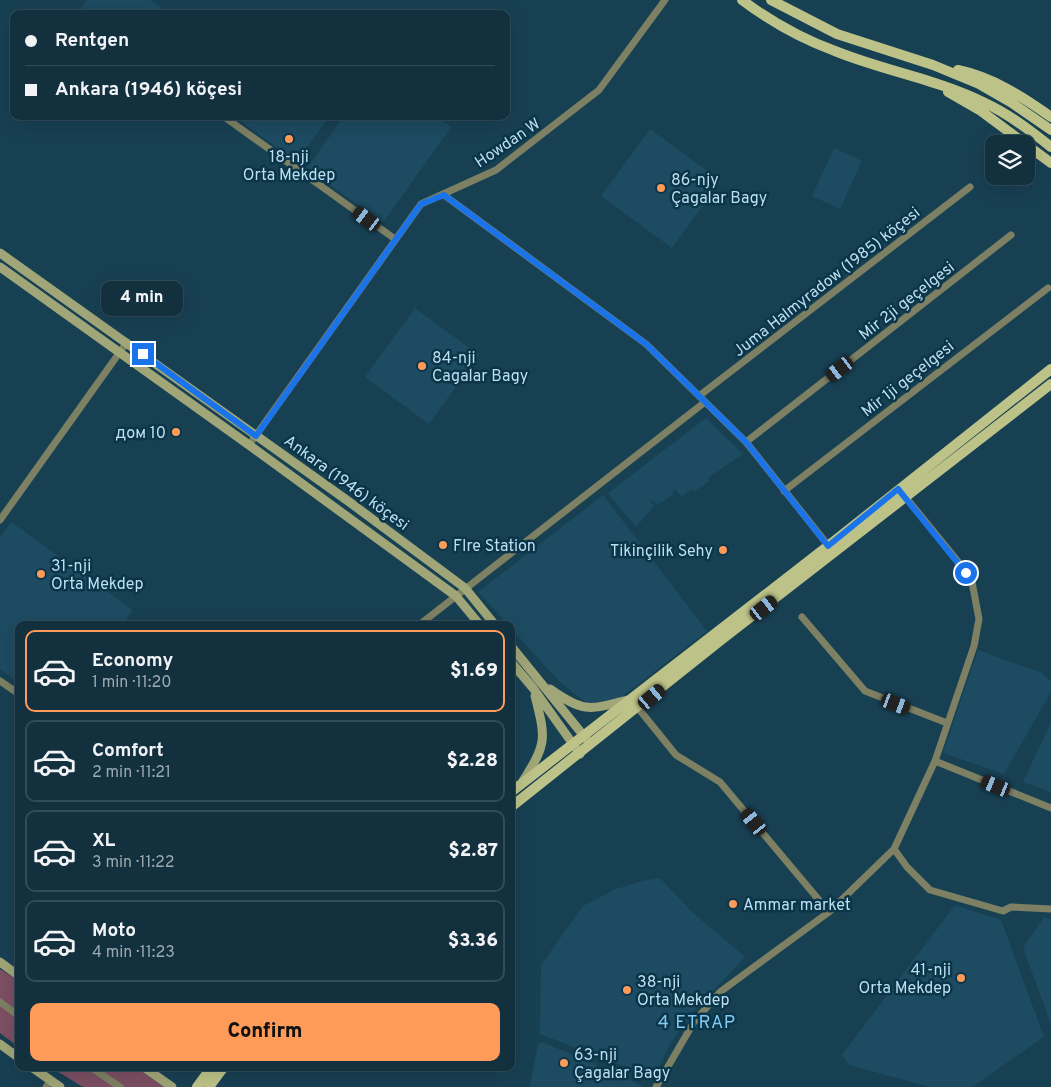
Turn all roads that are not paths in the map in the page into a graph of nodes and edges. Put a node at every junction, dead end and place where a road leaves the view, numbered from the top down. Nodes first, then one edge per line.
1 (665, 0) edge
2 (742, 0) edge
3 (771, 0) edge
4 (933, 64) junction
5 (935, 83) junction
6 (1051, 117) edge
7 (229, 120) edge
8 (1051, 130) edge
9 (1051, 147) edge
10 (1051, 163) edge
11 (970, 187) dead end
12 (444, 195) junction
13 (1011, 235) dead end
14 (395, 239) junction
15 (0, 254) edge
16 (0, 268) edge
17 (1048, 288) dead end
18 (127, 342) junction
19 (120, 353) junction
20 (1051, 370) edge
21 (1051, 384) edge
22 (699, 396) junction
23 (705, 402) junction
24 (256, 436) junction
25 (746, 442) junction
26 (249, 445) junction
27 (898, 489) junction
28 (784, 491) junction
29 (906, 497) junction
30 (0, 520) edge
31 (831, 550) junction
32 (465, 588) junction
33 (456, 596) junction
34 (802, 617) dead end
35 (424, 621) edge
36 (477, 621) edge
37 (492, 621) edge
38 (515, 652) edge
39 (515, 666) edge
40 (0, 681) edge
41 (537, 685) junction
42 (15, 691) edge
43 (631, 700) junction
44 (638, 708) junction
45 (948, 724) junction
46 (583, 735) junction
47 (573, 744) junction
48 (591, 745) junction
49 (580, 754) junction
50 (935, 761) junction
51 (521, 784) junction
52 (515, 789) edge
53 (515, 804) edge
54 (1051, 808) edge
55 (894, 849) junction
56 (1051, 909) edge
57 (829, 912) junction
58 (0, 962) edge
59 (15, 973) edge
60 (0, 1002) edge
61 (15, 1013) edge
62 (0, 1044) edge
63 (15, 1052) edge
64 (36, 1071) edge
65 (96, 1071) edge
66 (150, 1071) edge
67 (209, 1071) edge
68 (221, 1071) edge
69 (48, 1084) edge
70 (60, 1087) edge
71 (120, 1087) edge
72 (172, 1087) edge
73 (197, 1087) edge
74 (209, 1087) edge
75 (656, 1087) edge

1 - 12 street, Howdan W
2 - 5 main road
3 - 4 main road
4 - 6 main road
4 - 8 main road
5 - 9 main road
5 - 10 main road
7 - 14 street
11 - 22 street, Juma Halmyradow (1985) köçesi
12 - 14 street, Howdan W
12 - 22 street
13 - 25 street, Mir 2ji geçelgesi
14 - 24 street
15 - 18 main road, Ankara (1946) köçesi
16 - 19 main road, Ankara (1946) köçesi
17 - 28 street, Mir 1ji geçelgesi
18 - 19 street
18 - 24 main road, Ankara (1946) köçesi
19 - 26 main road, Ankara (1946) köçesi
19 - 30 street
20 - 27 main road
21 - 29 main road
22 - 23 street
23 - 25 street
23 - 32 street
24 - 26 street
24 - 32 main road, Ankara (1946) köçesi
25 - 28 street
26 - 33 main road, Ankara (1946) köçesi
27 - 29 street
27 - 31 main road
28 - 31 street
29 - 31 main road
29 - 45 street
31 - 43 main road
31 - 44 main road
32 - 33 street
32 - 37 main road, Ankara (1946) köçesi
33 - 35 street
33 - 36 main road, Ankara (1946) köçesi
34 - 45 street
38 - 41 main road
39 - 41 main road
40 - 42 street
41 - 43 main road
41 - 46 main road
41 - 47 main road
41 - 51 main road
43 - 46 main road
44 - 48 main road
44 - 57 street
45 - 50 street
46 - 47 main road
46 - 48 main road
47 - 49 main road
47 - 51 main road
48 - 49 main road
49 - 53 main road
50 - 54 street
50 - 55 street
51 - 52 main road
55 - 56 street
55 - 57 street
57 - 75 street
58 - 59 main road
60 - 61 street
62 - 63 main road
64 - 69 main road
65 - 71 street
66 - 72 main road
67 - 73 main road
68 - 74 main road
69 - 70 main road

